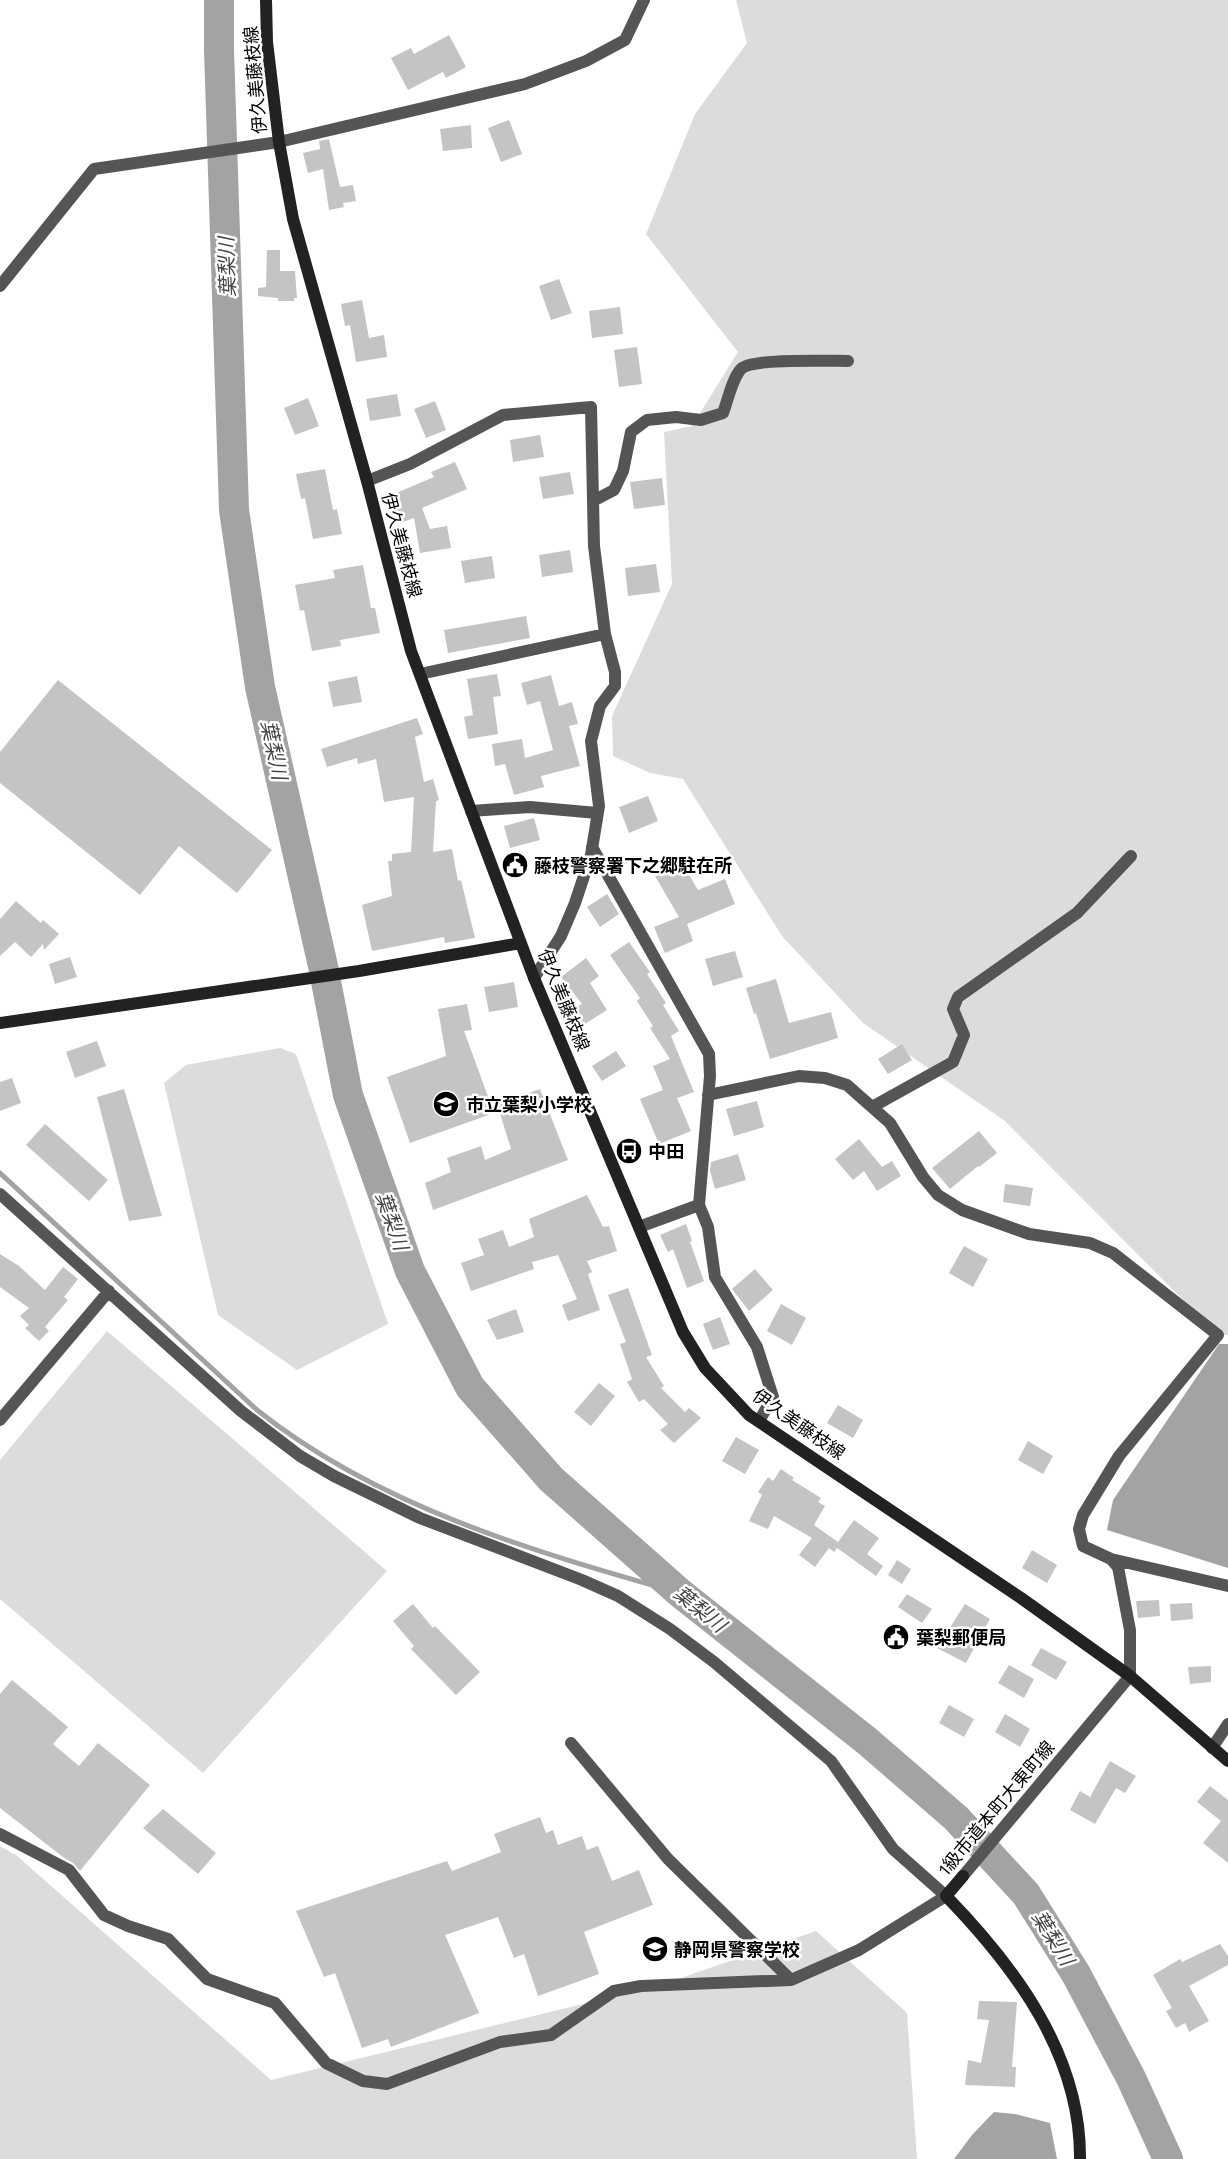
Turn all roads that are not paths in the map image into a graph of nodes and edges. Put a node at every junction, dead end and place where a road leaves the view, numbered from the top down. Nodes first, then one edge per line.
1 (266, 0) edge
2 (644, 0) edge
3 (279, 142) junction
4 (0, 286) edge
5 (848, 361) dead end
6 (367, 481) junction
7 (593, 501) junction
8 (605, 634) junction
9 (420, 674) junction
10 (471, 811) junction
11 (597, 813) junction
12 (592, 847) junction
13 (1131, 856) dead end
14 (521, 943) junction
15 (534, 978) junction
16 (0, 1023) edge
17 (708, 1095) junction
18 (872, 1107) junction
19 (0, 1194) edge
20 (699, 1205) junction
21 (639, 1227) junction
22 (109, 1291) junction
23 (0, 1420) edge
24 (759, 1421) junction
25 (1112, 1559) junction
26 (1228, 1586) edge
27 (1130, 1676) junction
28 (1228, 1724) edge
29 (571, 1743) dead end
30 (1212, 1748) junction
31 (1228, 1761) edge
32 (0, 1834) edge
33 (963, 1876) joint
34 (946, 1896) junction
35 (791, 1980) junction
36 (1080, 2159) edge

1 - 3 main road, 伊久美藤枝線
2 - 3 street
3 - 4 street
3 - 6 main road, 伊久美藤枝線
5 - 7 street
6 - 7 street
6 - 9 main road, 伊久美藤枝線
7 - 8 street
8 - 9 street
8 - 11 street
9 - 10 main road, 伊久美藤枝線
10 - 11 street
10 - 14 main road, 伊久美藤枝線
11 - 12 street
12 - 15 street
12 - 17 street
13 - 18 street
14 - 15 main road, 伊久美藤枝線
14 - 16 main road
15 - 21 main road, 伊久美藤枝線
17 - 18 street
17 - 20 street
18 - 25 street
19 - 22 street
20 - 21 street
20 - 24 street
21 - 24 main road, 伊久美藤枝線
22 - 23 street
22 - 34 street
24 - 27 main road, 伊久美藤枝線
25 - 26 street
25 - 27 street
27 - 30 main road, 伊久美藤枝線
27 - 33 street, 1級市道本町大東町線
28 - 30 street
29 - 35 street
30 - 31 main road, 伊久美藤枝線
32 - 35 street
33 - 34 main road, 1級市道本町大東町線
34 - 35 street
34 - 36 main road, 1級市道本町大東町線

